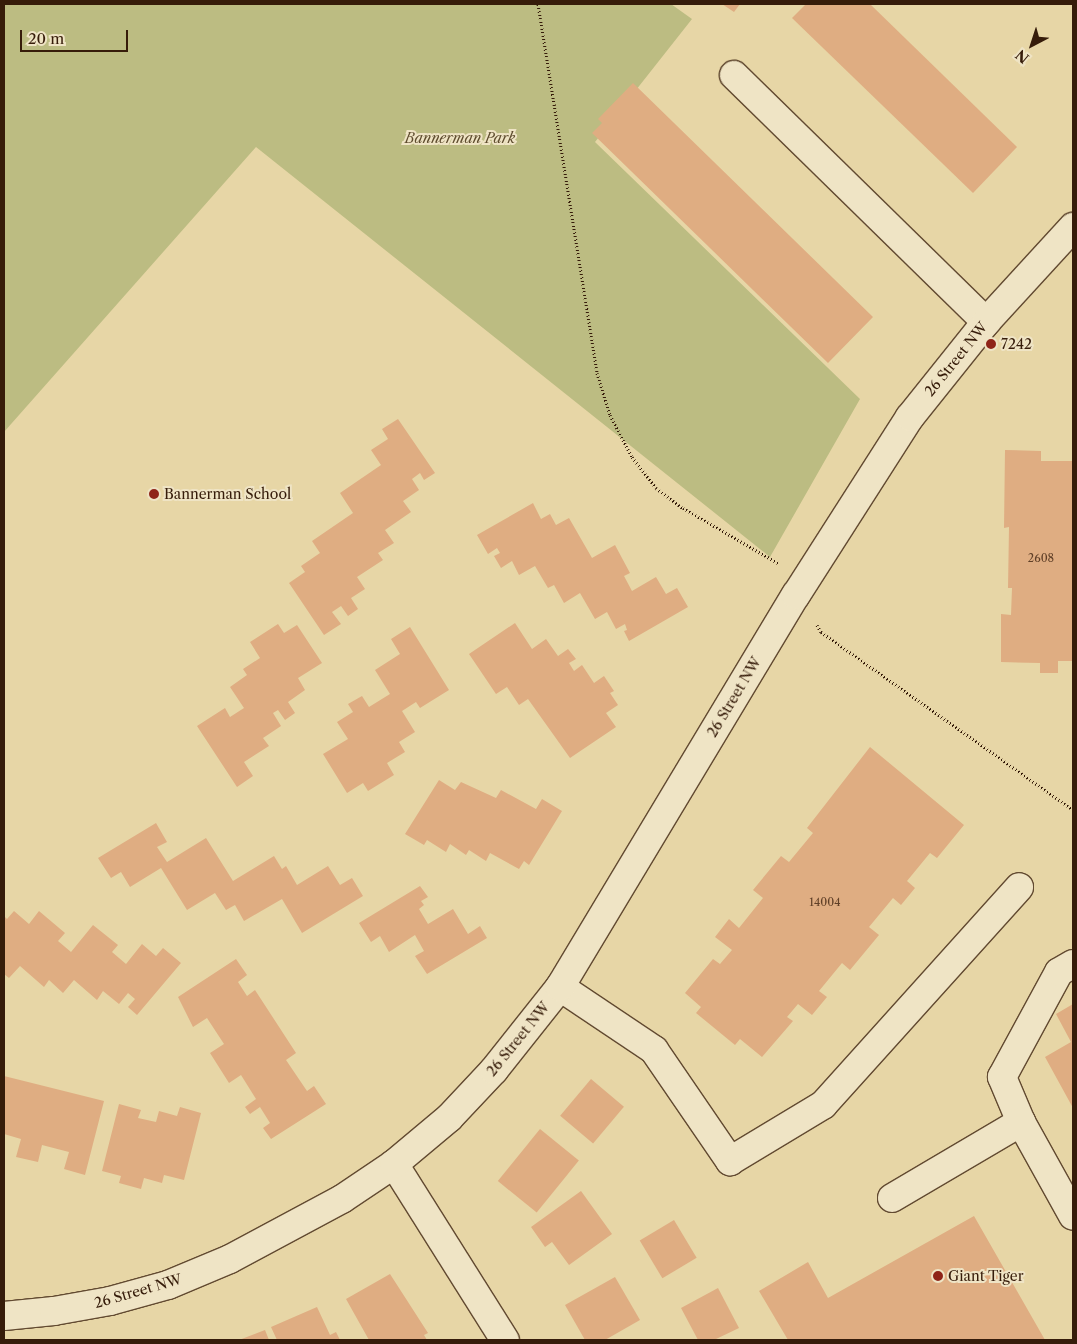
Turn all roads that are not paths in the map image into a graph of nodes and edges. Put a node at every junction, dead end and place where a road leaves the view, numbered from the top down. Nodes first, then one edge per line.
1 (734, 75) dead end
2 (1073, 227) edge
3 (986, 322) junction
4 (1019, 887) dead end
5 (1073, 964) edge
6 (560, 987) junction
7 (1021, 1122) junction
8 (394, 1164) junction
9 (892, 1198) dead end
10 (1073, 1216) edge
11 (4, 1316) edge
12 (505, 1340) edge

1 - 3 street
2 - 3 street, 26 Street NW
3 - 6 street, 26 Street NW
4 - 6 street
5 - 7 street
6 - 8 street, 26 Street NW
7 - 9 street
7 - 10 street
8 - 11 street, 26 Street NW
8 - 12 street

